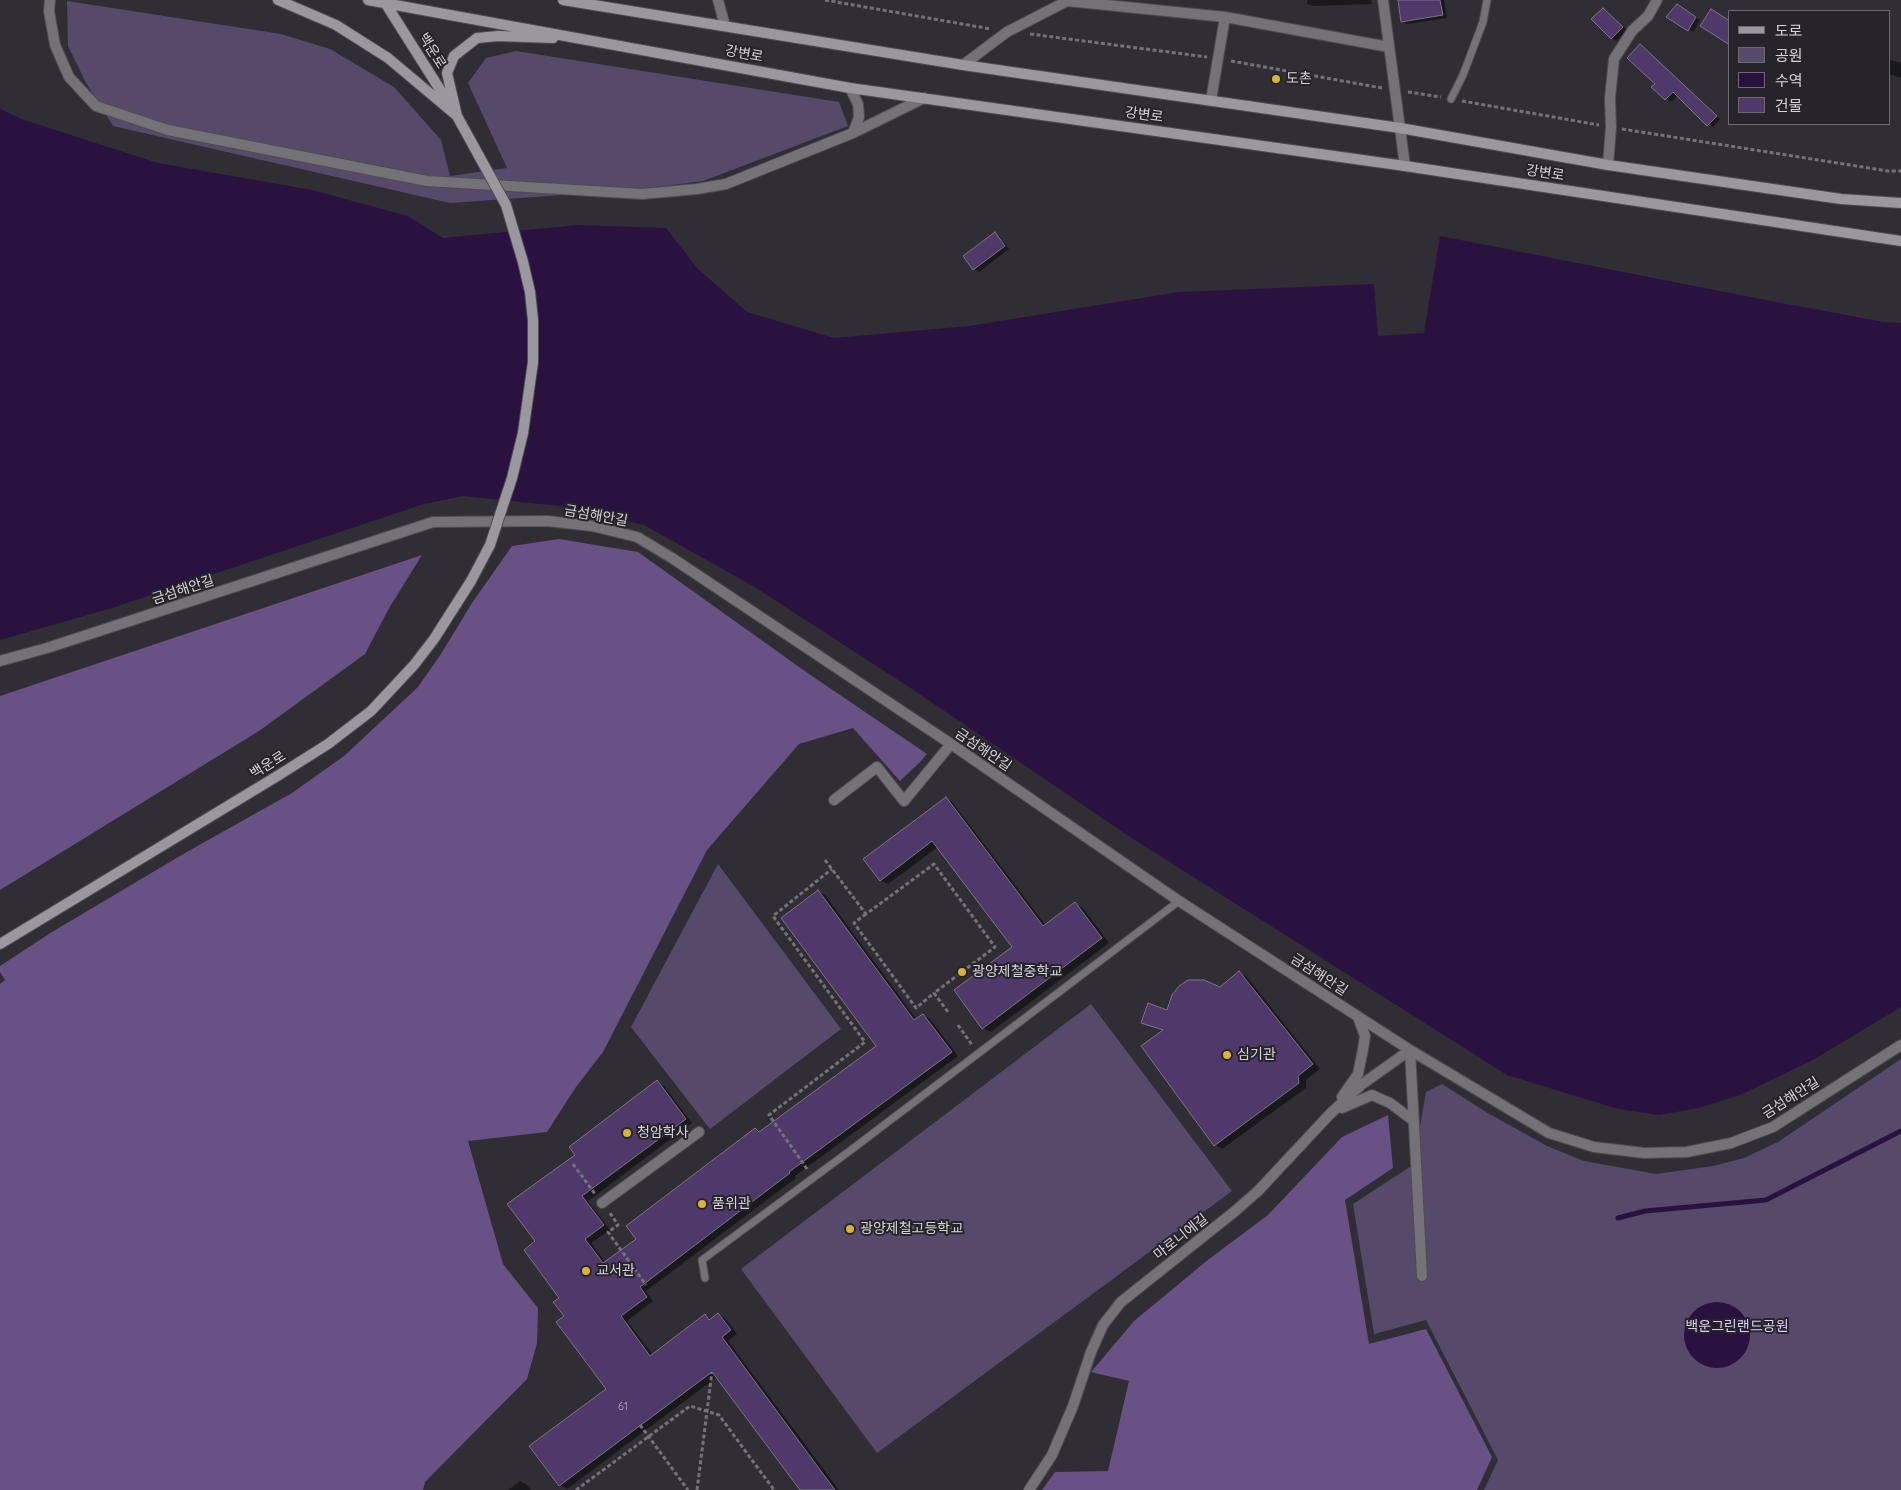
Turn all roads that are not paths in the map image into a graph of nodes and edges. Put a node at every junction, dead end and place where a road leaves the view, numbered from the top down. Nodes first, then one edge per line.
1 (50, 0) edge
2 (278, 0) edge
3 (368, 0) edge
4 (563, 0) edge
5 (576, 0) edge
6 (718, 0) edge
7 (1383, 0) edge
8 (1487, 0) edge
9 (1657, 0) edge
10 (384, 2) edge
11 (601, 6) junction
12 (1225, 17) junction
13 (725, 26) junction
14 (596, 40) junction
15 (1389, 47) junction
16 (963, 65) junction
17 (850, 88) junction
18 (924, 98) junction
19 (1450, 99) road end
20 (1211, 100) junction
21 (457, 116) junction
22 (1400, 128) junction
23 (853, 133) junction
24 (1608, 165) junction
25 (1405, 166) junction
26 (1901, 203) edge
27 (1901, 241) edge
28 (0, 661) edge
29 (951, 744) junction
30 (834, 800) dead end
31 (1179, 901) junction
32 (0, 944) edge
33 (1358, 1017) junction
34 (1901, 1045) edge
35 (1410, 1050) junction
36 (1330, 1114) junction
37 (1414, 1121) junction
38 (699, 1132) dead end
39 (602, 1203) road end
40 (1422, 1276) dead end
41 (705, 1278) dead end
42 (1029, 1490) edge

1 - 23 street
2 - 21 main road
3 - 10 main road, 강변로
4 - 11 main road, 강변로
5 - 11 main road
6 - 13 street
7 - 15 street
8 - 19 lane
9 - 24 street
10 - 14 main road, 강변로
10 - 21 main road, 백운로
11 - 13 main road, 강변로
12 - 15 street
12 - 16 street
12 - 20 street
13 - 16 main road, 강변로
14 - 17 main road, 강변로
14 - 21 main road
15 - 22 street
16 - 20 main road, 강변로
17 - 18 main road, 강변로
17 - 23 street
18 - 23 street
18 - 25 main road, 강변로
20 - 22 main road, 강변로
21 - 32 main road, 백운로, bridge
22 - 24 main road, 강변로
22 - 25 street
24 - 26 main road, 강변로
25 - 27 main road, 강변로
28 - 29 street, 금섬해안길
29 - 30 street
29 - 31 street, 금섬해안길
31 - 33 street, 금섬해안길
31 - 41 lane
33 - 35 street, 금섬해안길
33 - 36 street
34 - 35 street, 금섬해안길
35 - 36 street, 마로니에길
35 - 37 street
36 - 37 street
36 - 42 street, 마로니에길
37 - 40 street
38 - 39 street

